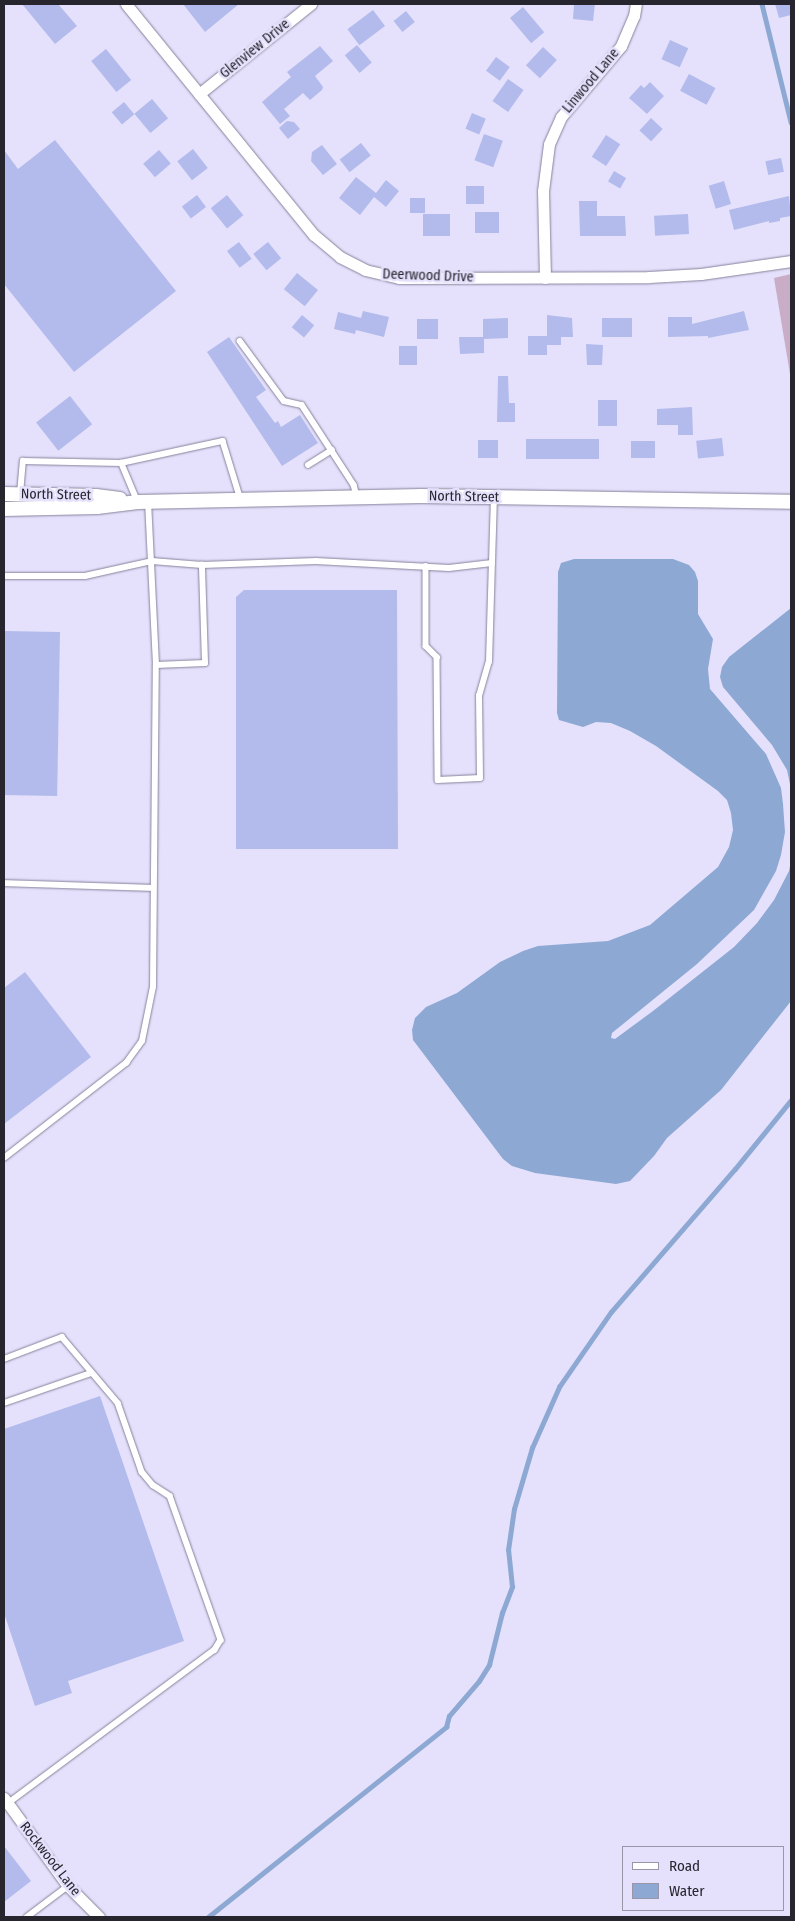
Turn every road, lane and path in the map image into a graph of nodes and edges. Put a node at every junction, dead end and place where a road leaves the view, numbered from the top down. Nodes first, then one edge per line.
1 (126, 4) edge
2 (311, 4) edge
3 (636, 4) edge
4 (200, 94) junction
5 (791, 261) edge
6 (546, 278) junction
7 (240, 341) dead end
8 (332, 450) junction
9 (121, 463) junction
10 (308, 464) dead end
11 (4, 494) edge
12 (20, 494) junction
13 (357, 497) junction
14 (494, 497) junction
15 (241, 500) junction
16 (143, 502) junction
17 (791, 502) edge
18 (4, 509) edge
19 (152, 561) junction
20 (492, 563) junction
21 (202, 565) junction
22 (426, 566) junction
23 (4, 576) edge
24 (156, 665) junction
25 (4, 883) edge
26 (152, 888) junction
27 (4, 1158) edge
28 (4, 1359) edge
29 (91, 1373) junction
30 (4, 1403) edge
31 (6, 1801) edge
32 (68, 1886) junction
33 (27, 1917) edge
34 (99, 1917) edge

1 - 4 street, Deerwood Drive
2 - 4 street, Glenview Drive
3 - 6 street, Linwood Lane
4 - 6 street, Deerwood Drive
5 - 6 street, Deerwood Drive
7 - 8 lane
8 - 10 lane
8 - 13 lane
9 - 12 lane
9 - 15 lane
9 - 16 lane
11 - 12 street, North Street
12 - 16 street, North Street
13 - 14 street, North Street
13 - 15 street, North Street
14 - 17 street, North Street
14 - 20 lane
15 - 16 street, North Street
16 - 18 street, North Street
16 - 19 lane
19 - 21 lane
19 - 23 lane
19 - 24 lane
20 - 22 lane
20 - 22 lane
21 - 22 lane
21 - 24 lane
24 - 26 lane
25 - 26 lane
26 - 27 lane
28 - 29 lane
29 - 30 lane
29 - 31 lane
31 - 32 street, Rockwood Lane
32 - 33 lane
32 - 34 street, Rockwood Lane

